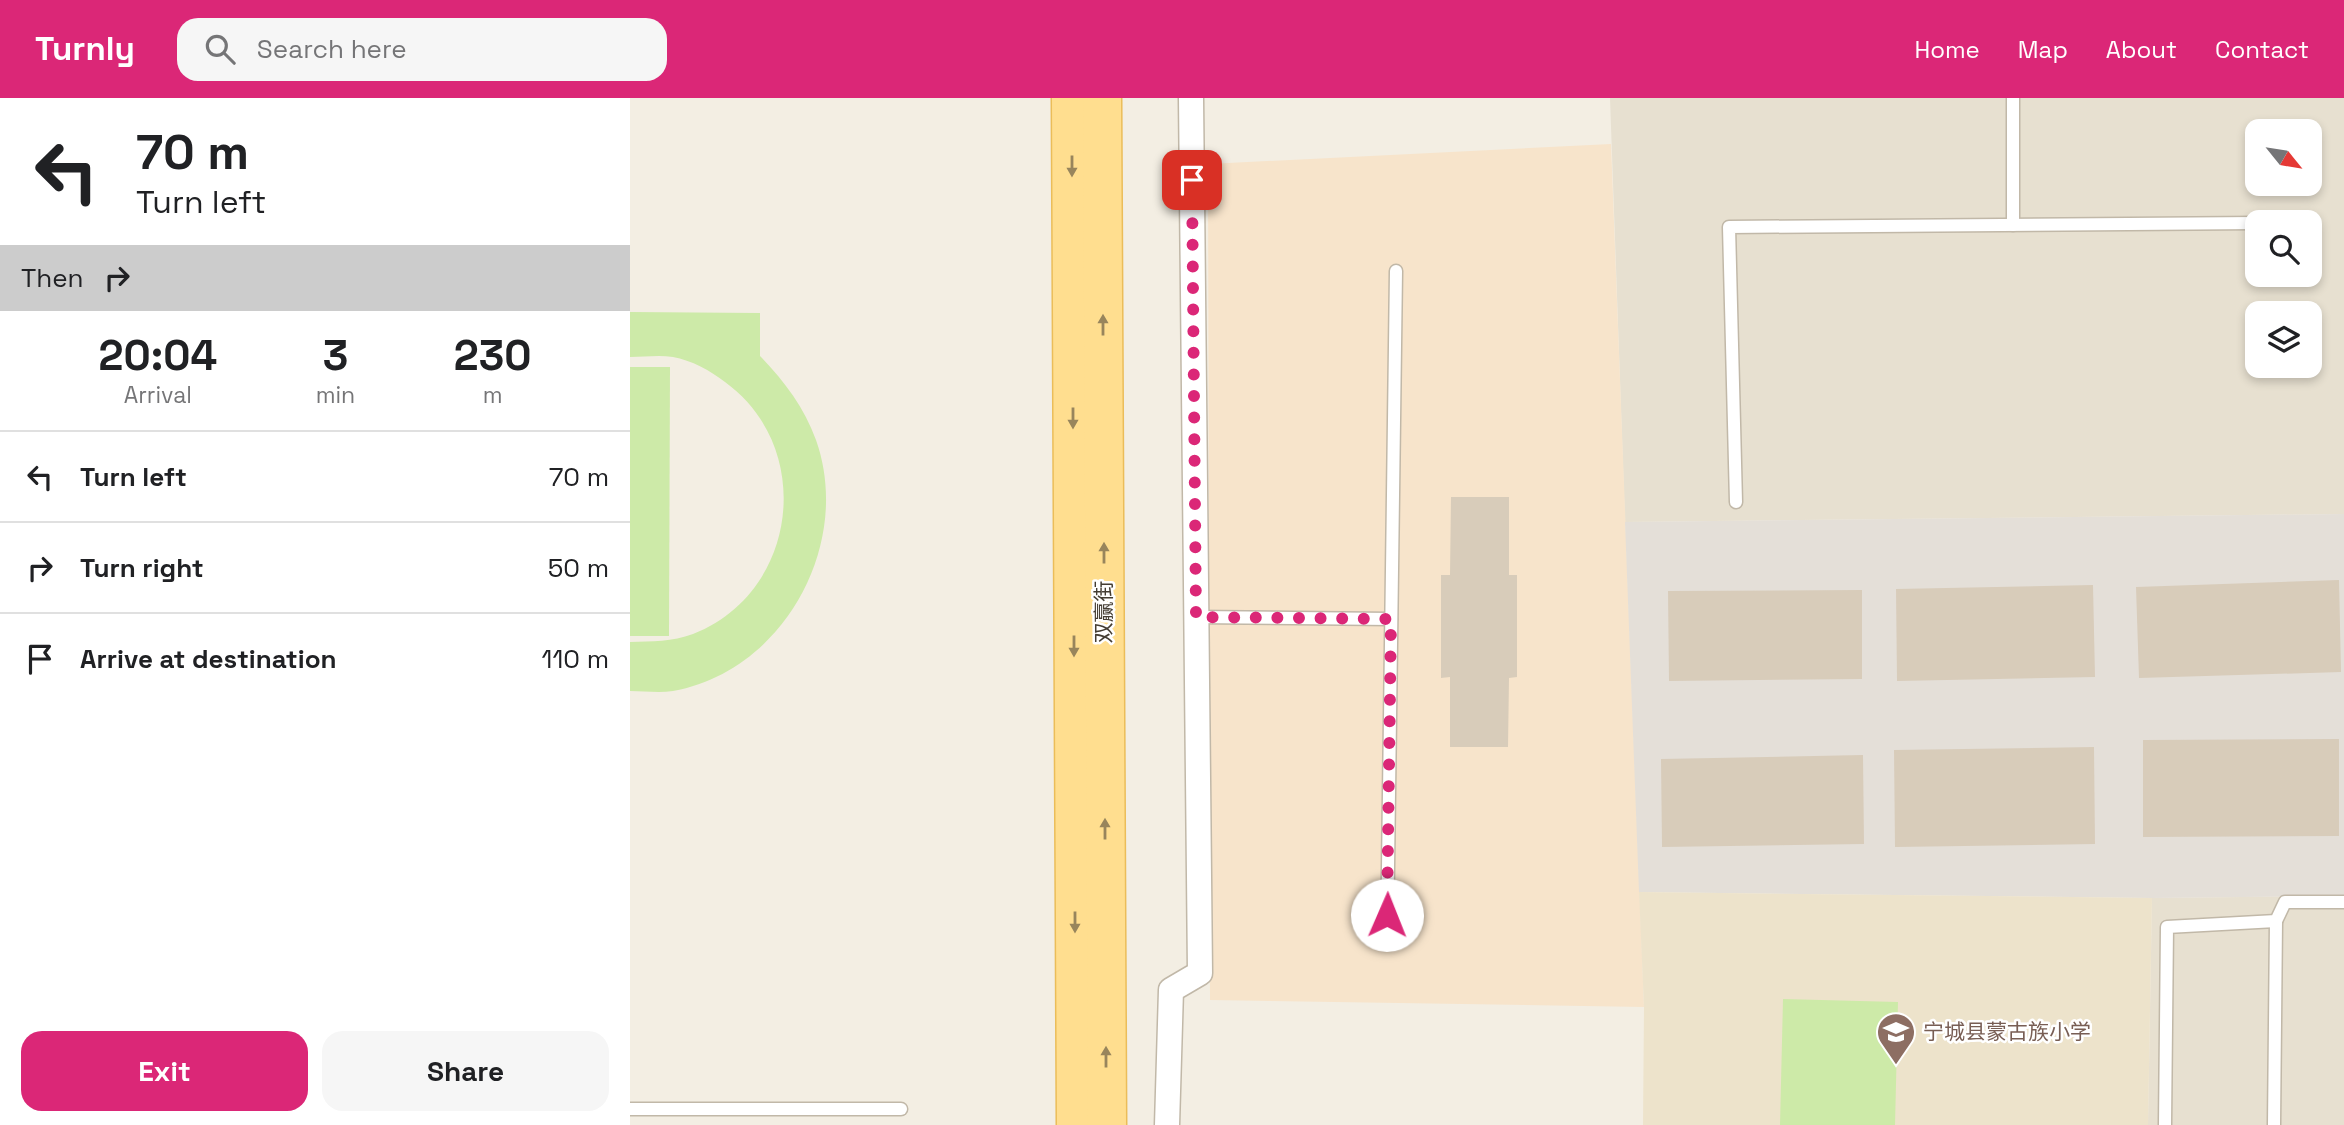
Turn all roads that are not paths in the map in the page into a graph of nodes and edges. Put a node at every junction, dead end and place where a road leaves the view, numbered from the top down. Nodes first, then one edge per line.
1 (1071, 98) edge
2 (1102, 98) edge
3 (1191, 98) edge
4 (2013, 98) edge
5 (2245, 223) edge
6 (2013, 225) junction
7 (1396, 271) dead end
8 (1736, 502) dead end
9 (1196, 617) junction
10 (1391, 619) junction
11 (2344, 902) edge
12 (2276, 920) junction
13 (1387, 942) dead end
14 (630, 1109) edge
15 (901, 1109) dead end
16 (1076, 1125) edge
17 (1107, 1125) edge
18 (1167, 1125) edge
19 (2165, 1125) edge
20 (2274, 1125) edge

1 -> 16 main road, 双赢街
17 -> 2 main road, 双赢街
3 - 9 street
4 - 6 lane
5 - 6 lane
6 - 8 lane
7 - 10 lane
9 - 10 lane
9 - 18 street
10 - 13 lane
11 - 12 lane
12 - 19 lane
12 - 20 lane
14 - 15 lane

